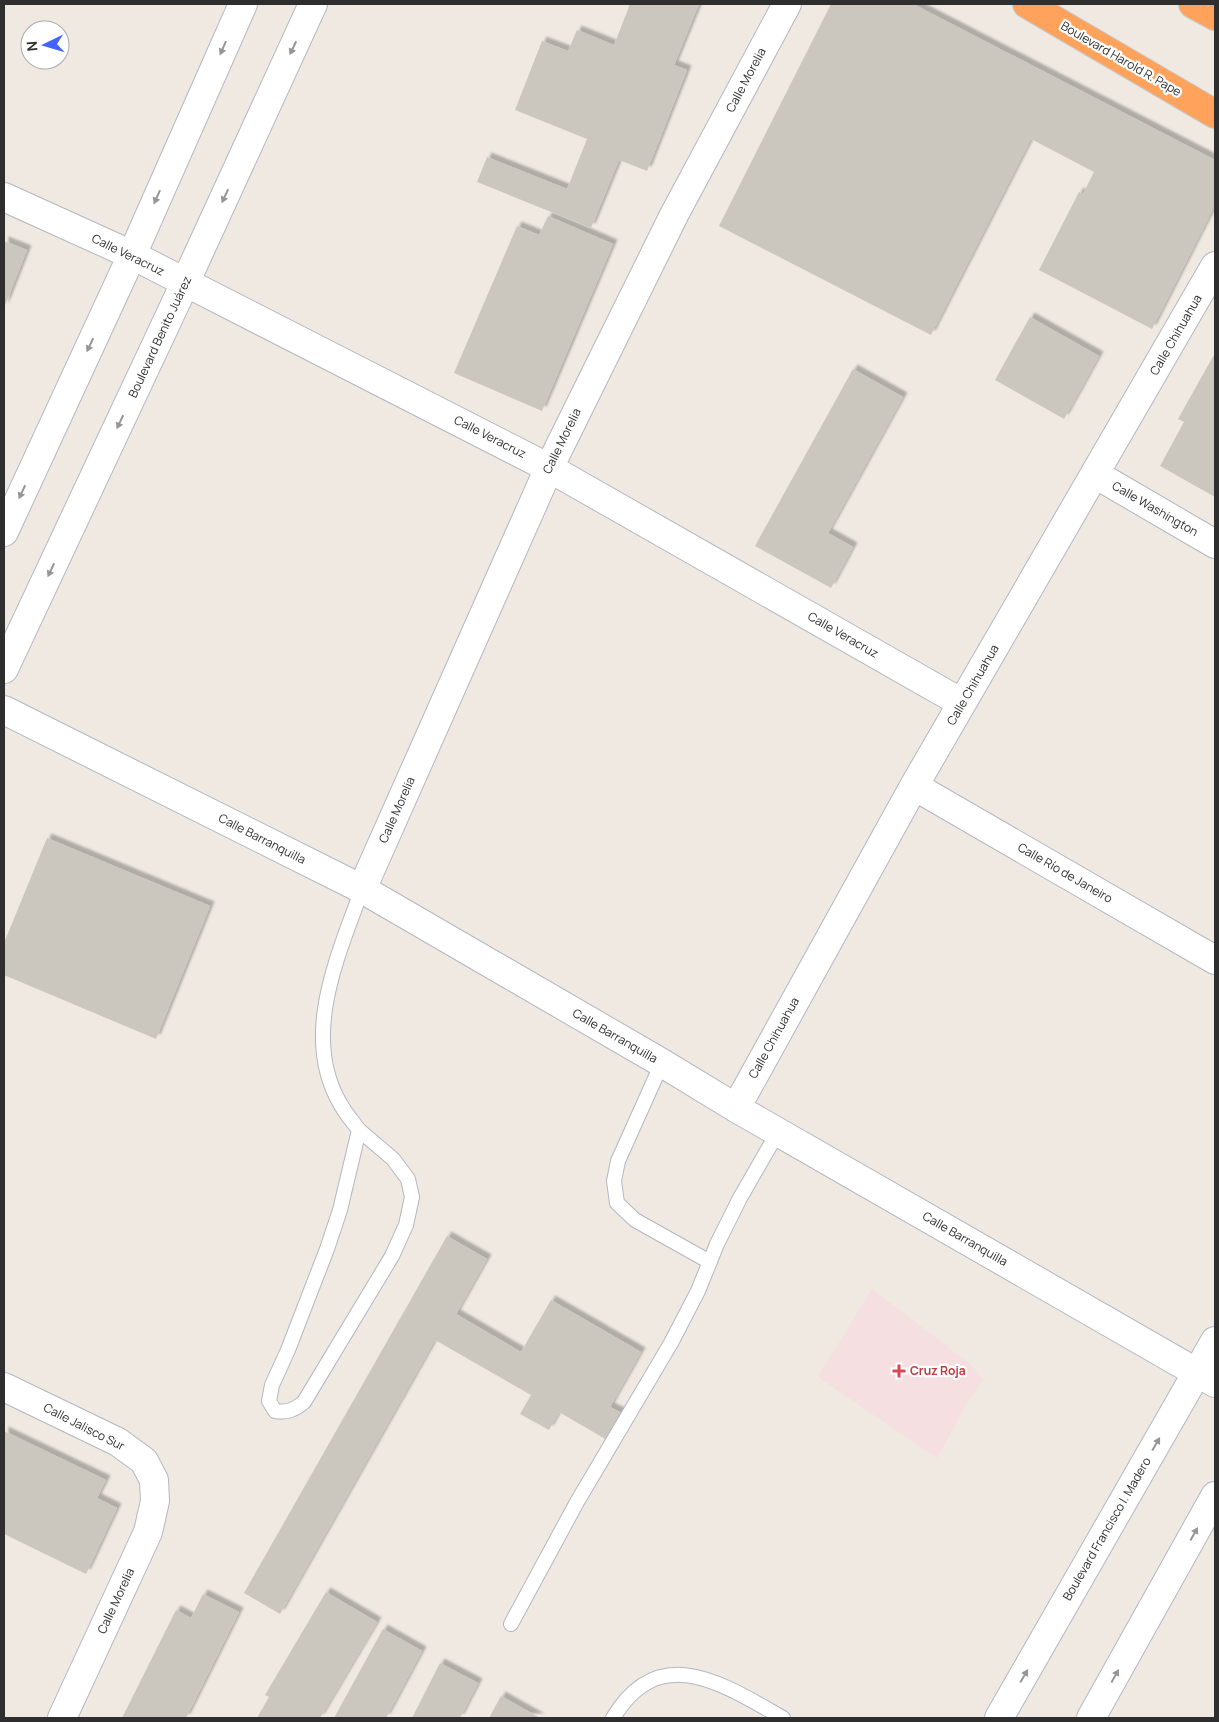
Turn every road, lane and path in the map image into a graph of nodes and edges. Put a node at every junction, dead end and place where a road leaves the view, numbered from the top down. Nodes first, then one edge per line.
1 (243, 4) edge
2 (313, 4) edge
3 (787, 4) edge
4 (1027, 4) edge
5 (1215, 114) edge
6 (4, 197) edge
7 (132, 255) junction
8 (1215, 266) edge
9 (185, 283) junction
10 (549, 468) junction
11 (1095, 474) junction
12 (4, 532) edge
13 (1215, 544) edge
14 (4, 669) edge
15 (962, 703) junction
16 (4, 710) edge
17 (914, 786) junction
18 (362, 889) junction
19 (1215, 960) edge
20 (662, 1063) junction
21 (736, 1108) junction
22 (359, 1130) junction
23 (778, 1132) junction
24 (710, 1262) junction
25 (1215, 1341) edge
26 (1206, 1378) edge
27 (4, 1387) edge
28 (154, 1480) joint
29 (1215, 1496) edge
30 (511, 1624) dead end
31 (62, 1718) edge
32 (613, 1718) edge
33 (783, 1718) edge
34 (1000, 1718) edge
35 (1091, 1718) edge

1 -> 7 street
2 -> 9 street, Boulevard Benito Juárez
3 - 10 street, Calle Morelia
4 - 5 highway, Boulevard Harold R. Pape
6 - 7 street, Calle Veracruz
7 - 9 street, Calle Veracruz
7 -> 12 street
8 - 11 street, Calle Chihuahua
9 - 10 street, Calle Veracruz
9 -> 14 street, Boulevard Benito Juárez
10 - 15 street, Calle Veracruz
10 - 18 street, Calle Morelia
11 - 13 street, Calle Washington
11 - 15 street, Calle Chihuahua
15 - 17 street, Calle Chihuahua
16 - 18 street, Calle Barranquilla
17 - 19 street, Calle Río de Janeiro
17 - 21 street, Calle Chihuahua
18 - 20 street, Calle Barranquilla
18 - 22 lane
20 - 21 street, Calle Barranquilla
20 - 24 lane
21 - 23 street, Calle Barranquilla
22 - 22 lane
23 - 24 lane
23 - 26 street, Calle Barranquilla
24 - 30 lane
25 - 26 street, Boulevard Francisco I. Madero
34 -> 26 street, Boulevard Francisco I. Madero
27 - 28 street, Calle Jalisco Sur
28 - 31 street, Calle Morelia
35 -> 29 street
32 - 33 lane

